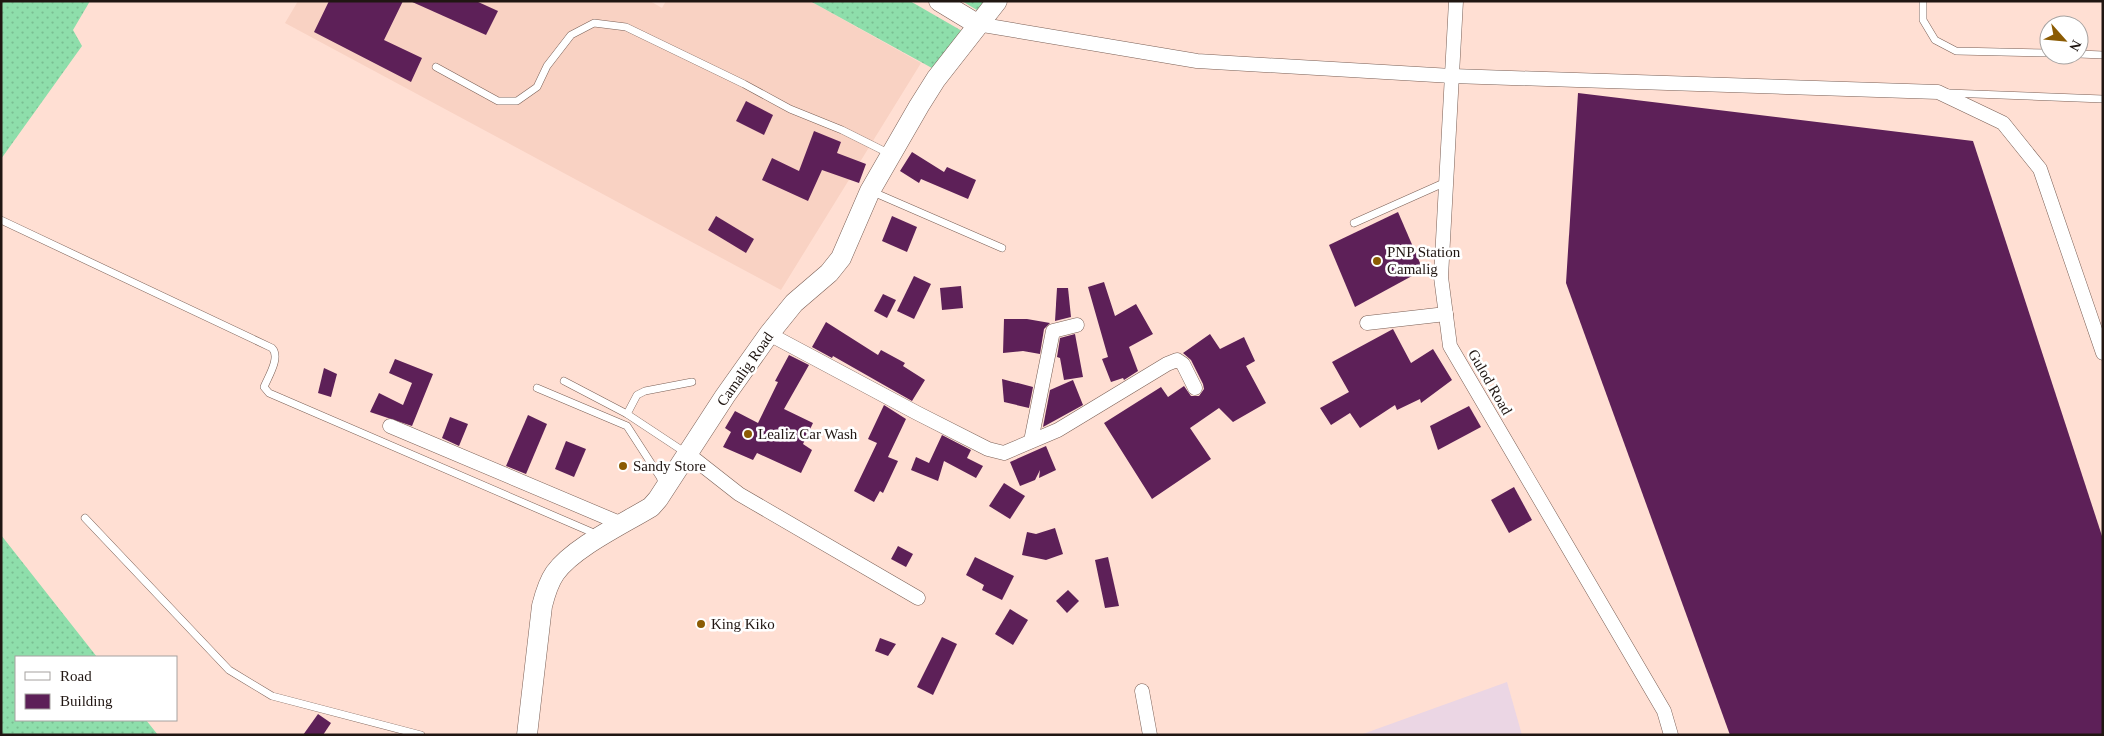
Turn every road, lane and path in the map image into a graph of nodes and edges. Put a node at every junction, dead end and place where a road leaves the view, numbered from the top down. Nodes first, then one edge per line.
1 (939, 1) edge
2 (997, 1) edge
3 (1456, 1) edge
4 (1924, 1) edge
5 (977, 24) junction
6 (2039, 53) edge
7 (2089, 54) edge
8 (2103, 55) edge
9 (436, 67) dead end
10 (1452, 76) junction
11 (1938, 92) junction
12 (2103, 99) edge
13 (890, 154) junction
14 (1446, 182) junction
15 (870, 190) junction
16 (1, 220) edge
17 (1354, 223) dead end
18 (1002, 248) dead end
19 (1446, 314) junction
20 (1367, 323) dead end
21 (1077, 325) dead end
22 (769, 334) junction
23 (2103, 354) edge
24 (564, 381) dead end
25 (692, 382) dead end
26 (537, 388) dead end
27 (1195, 388) dead end
28 (628, 414) junction
29 (390, 426) dead end
30 (1032, 441) junction
31 (688, 454) junction
32 (664, 491) junction
33 (85, 518) dead end
34 (622, 524) junction
35 (602, 537) junction
36 (918, 598) dead end
37 (1142, 691) dead end
38 (421, 735) edge
39 (527, 735) edge
40 (1150, 735) edge
41 (1672, 735) edge

1 - 5 main road
2 - 5 main road, Camalig Road
3 - 10 street, Gulod Road
4 - 6 lane
5 - 10 street
5 - 13 main road, Camalig Road
7 - 8 lane
9 - 13 lane
10 - 11 street
10 - 14 street, Gulod Road
11 - 12 lane
11 - 23 street
13 - 15 main road, Camalig Road
14 - 17 lane
14 - 19 street, Gulod Road
15 - 18 lane
15 - 22 main road, Camalig Road
16 - 35 lane
19 - 20 street
19 - 41 street, Gulod Road
21 - 30 street
22 - 30 street
22 - 31 main road, Camalig Road
24 - 28 lane
25 - 28 lane
26 - 32 lane
27 - 30 street
28 - 31 lane
29 - 34 street
31 - 32 main road, Camalig Road
31 - 36 street
32 - 34 main road, Camalig Road
33 - 38 lane
34 - 35 main road, Camalig Road
35 - 39 main road, Camalig Road
37 - 40 street

